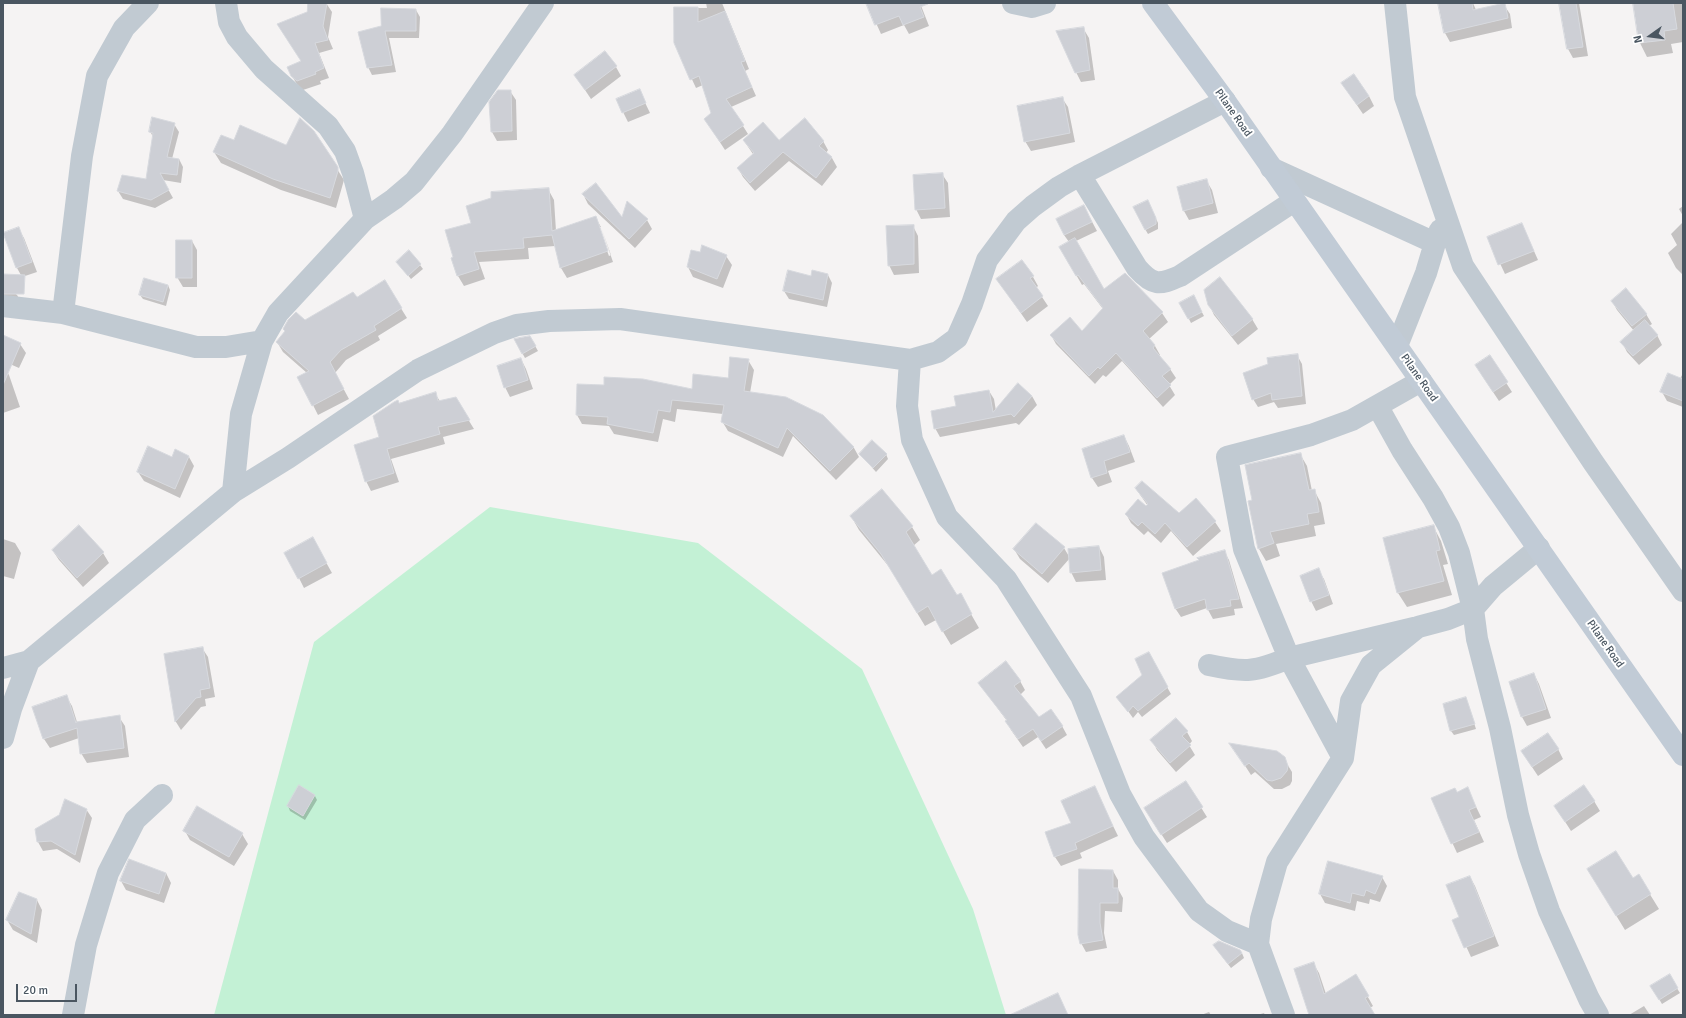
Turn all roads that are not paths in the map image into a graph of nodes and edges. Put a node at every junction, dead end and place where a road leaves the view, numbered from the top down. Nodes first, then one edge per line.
1 (148, 3) edge
2 (226, 3) edge
3 (543, 3) edge
4 (1013, 3) edge
5 (1044, 3) edge
6 (1153, 3) edge
7 (1395, 3) edge
8 (1225, 101) junction
9 (1271, 168) junction
10 (1080, 175) junction
11 (1294, 201) junction
12 (1446, 218) junction
13 (365, 219) junction
14 (1435, 243) junction
15 (3, 306) edge
16 (63, 313) junction
17 (262, 341) junction
18 (1396, 346) junction
19 (910, 360) junction
20 (1421, 381) junction
21 (1378, 407) junction
22 (233, 492) junction
23 (1539, 548) junction
24 (1683, 591) edge
25 (1473, 609) junction
26 (1418, 627) junction
27 (1289, 658) junction
28 (30, 661) junction
29 (1209, 665) dead end
30 (3, 668) edge
31 (3, 738) edge
32 (1683, 755) edge
33 (1343, 758) junction
34 (162, 795) dead end
35 (1258, 944) junction
36 (73, 1015) edge
37 (1284, 1015) edge
38 (1598, 1015) edge

1 - 16 street
2 - 13 street
3 - 13 street
4 - 5 street
6 - 8 main road, Pilane Road
7 - 12 street
8 - 9 main road, Pilane Road
8 - 10 street
9 - 11 main road, Pilane Road
9 - 14 street
10 - 11 street
10 - 19 street
11 - 18 main road, Pilane Road
12 - 14 street
12 - 24 street
13 - 17 street
14 - 18 street
15 - 16 street
16 - 17 street
17 - 22 street
18 - 20 main road, Pilane Road
19 - 22 street
19 - 35 street
20 - 21 street
20 - 23 main road, Pilane Road
21 - 25 street
21 - 27 street
22 - 28 street
23 - 25 street
23 - 32 main road, Pilane Road
25 - 26 street
25 - 38 street
26 - 27 street
26 - 33 street
27 - 29 street
27 - 33 street
28 - 30 street
28 - 31 street
33 - 35 street
34 - 36 street
35 - 37 street

